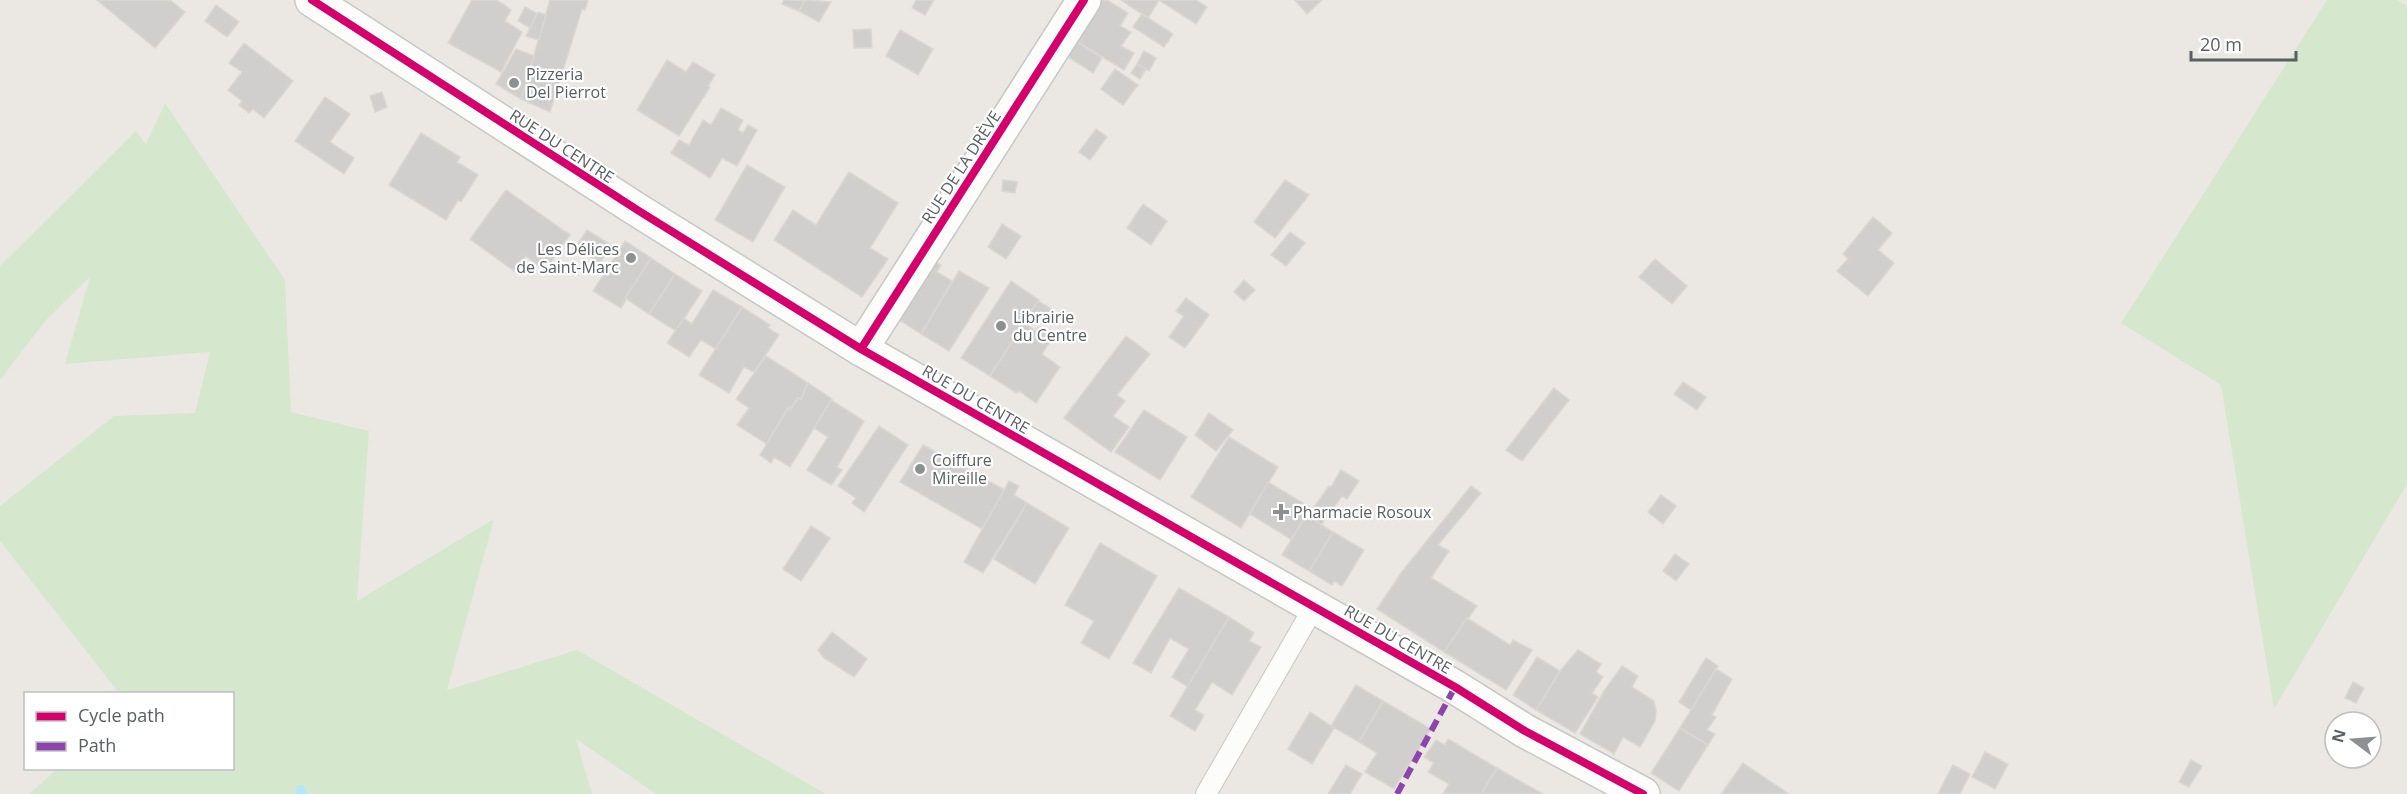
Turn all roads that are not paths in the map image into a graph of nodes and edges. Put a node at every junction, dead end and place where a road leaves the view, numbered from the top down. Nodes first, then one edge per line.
1 (312, 0) edge
2 (1084, 0) edge
3 (861, 349) junction
4 (1314, 607) junction
5 (1206, 794) edge
6 (1643, 794) edge

1 - 3 street, RUE DU CENTRE
2 - 3 street, RUE DE LA DRÈVE
3 - 4 street, RUE DU CENTRE
4 - 5 lane
4 - 6 street, RUE DU CENTRE

